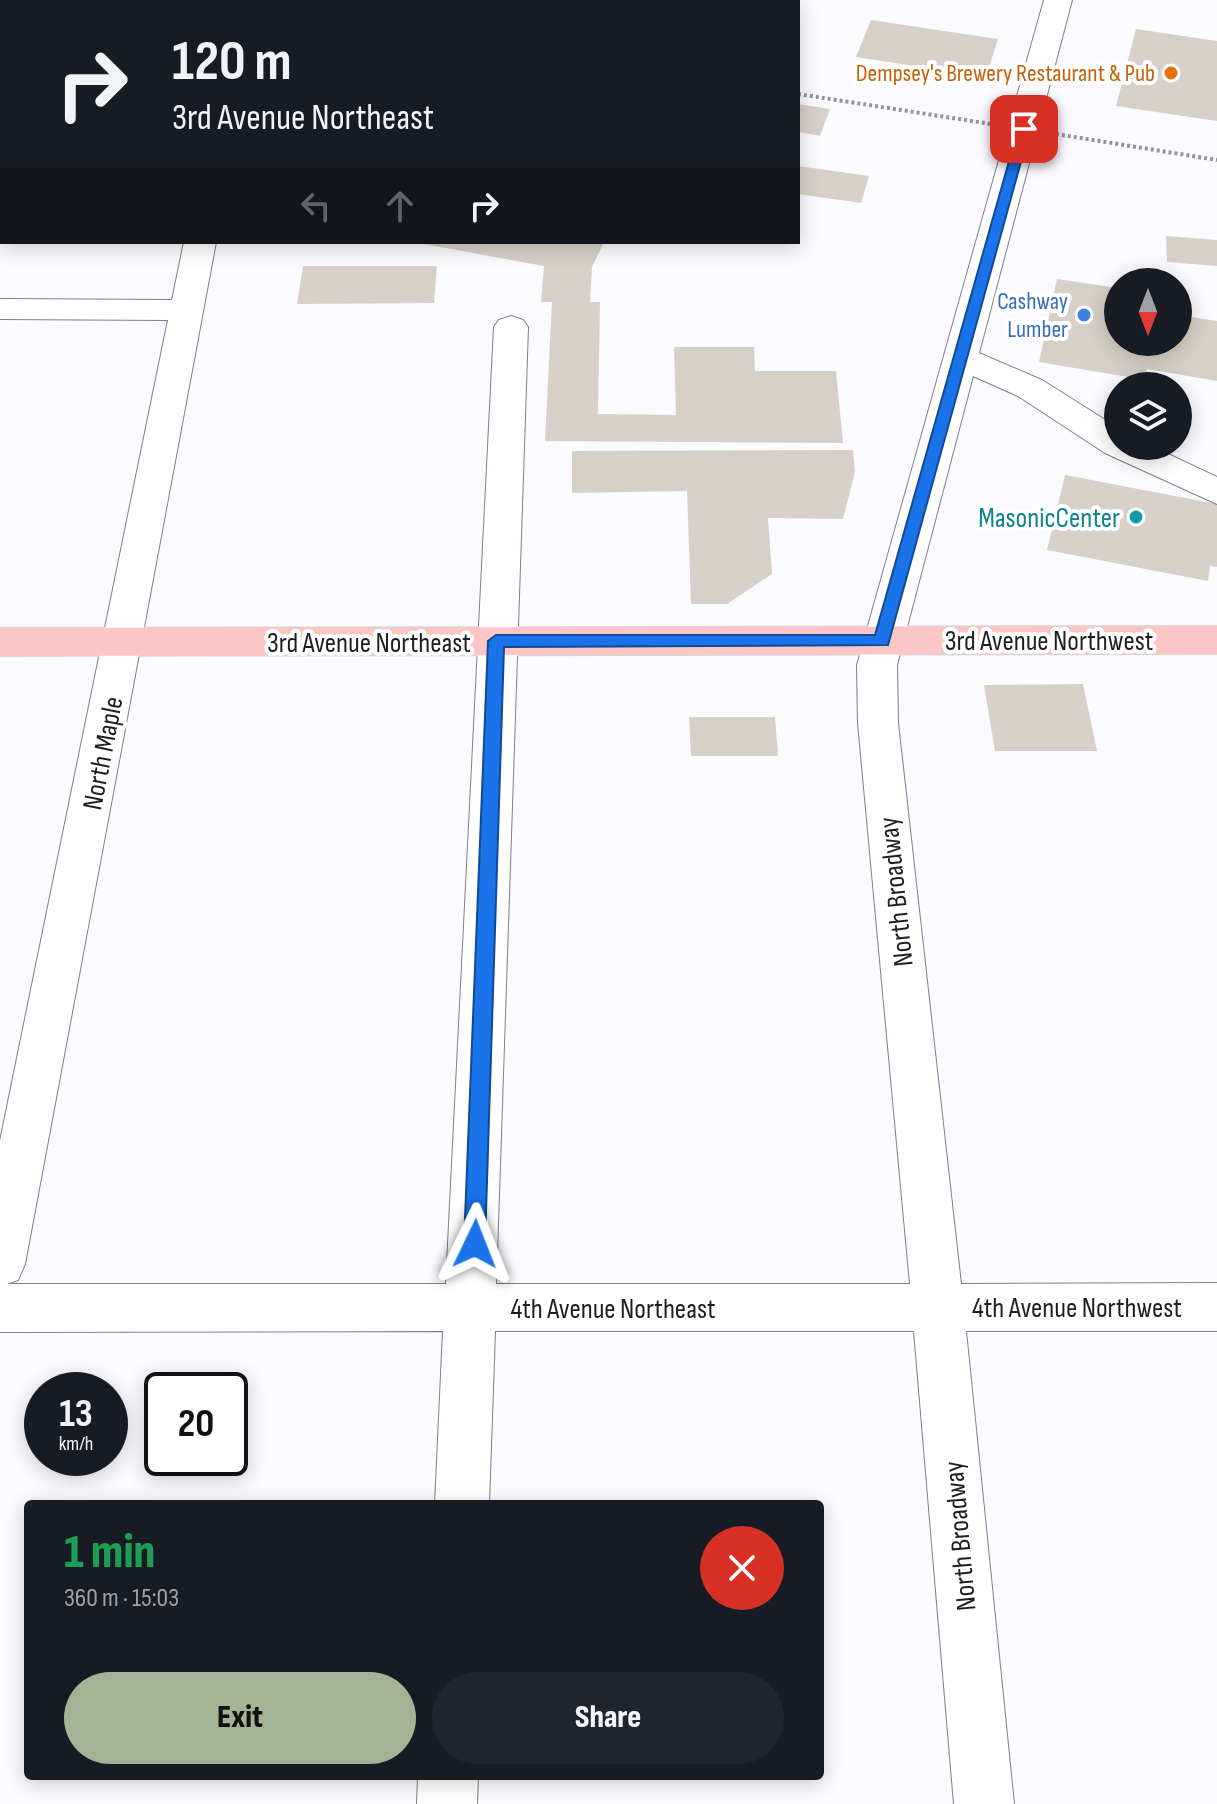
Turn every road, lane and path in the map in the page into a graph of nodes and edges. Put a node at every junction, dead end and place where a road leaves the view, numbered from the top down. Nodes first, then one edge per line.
1 (1058, 0) edge
2 (200, 244) edge
3 (0, 309) edge
4 (186, 310) junction
5 (511, 327) dead end
6 (961, 358) junction
7 (1104, 436) edge
8 (1149, 460) edge
9 (1217, 492) edge
10 (882, 640) junction
11 (1217, 640) edge
12 (496, 641) junction
13 (0, 642) edge
14 (124, 642) junction
15 (0, 1264) edge
16 (1217, 1307) edge
17 (0, 1308) edge
18 (472, 1308) junction
19 (938, 1308) junction
20 (462, 1500) edge
21 (448, 1780) edge
22 (447, 1804) edge
23 (984, 1804) edge

1 - 6 street, North Broadway
2 - 4 street, North Maple
3 - 4 street
4 - 14 street, North Maple
5 - 12 street
6 - 7 street
6 - 10 street, North Broadway
8 - 9 street
10 - 11 main road, 3rd Avenue Northwest
10 - 12 main road, 3rd Avenue Northeast
10 - 19 street, North Broadway
12 - 14 main road, 3rd Avenue Northeast
12 - 18 street
13 - 14 main road, 3rd Avenue Northeast
14 - 15 street, North Maple
16 - 19 street, 4th Avenue Northwest
17 - 18 street, 4th Avenue Northeast
18 - 19 street, 4th Avenue Northeast
18 - 20 street
19 - 23 street, North Broadway
21 - 22 street

